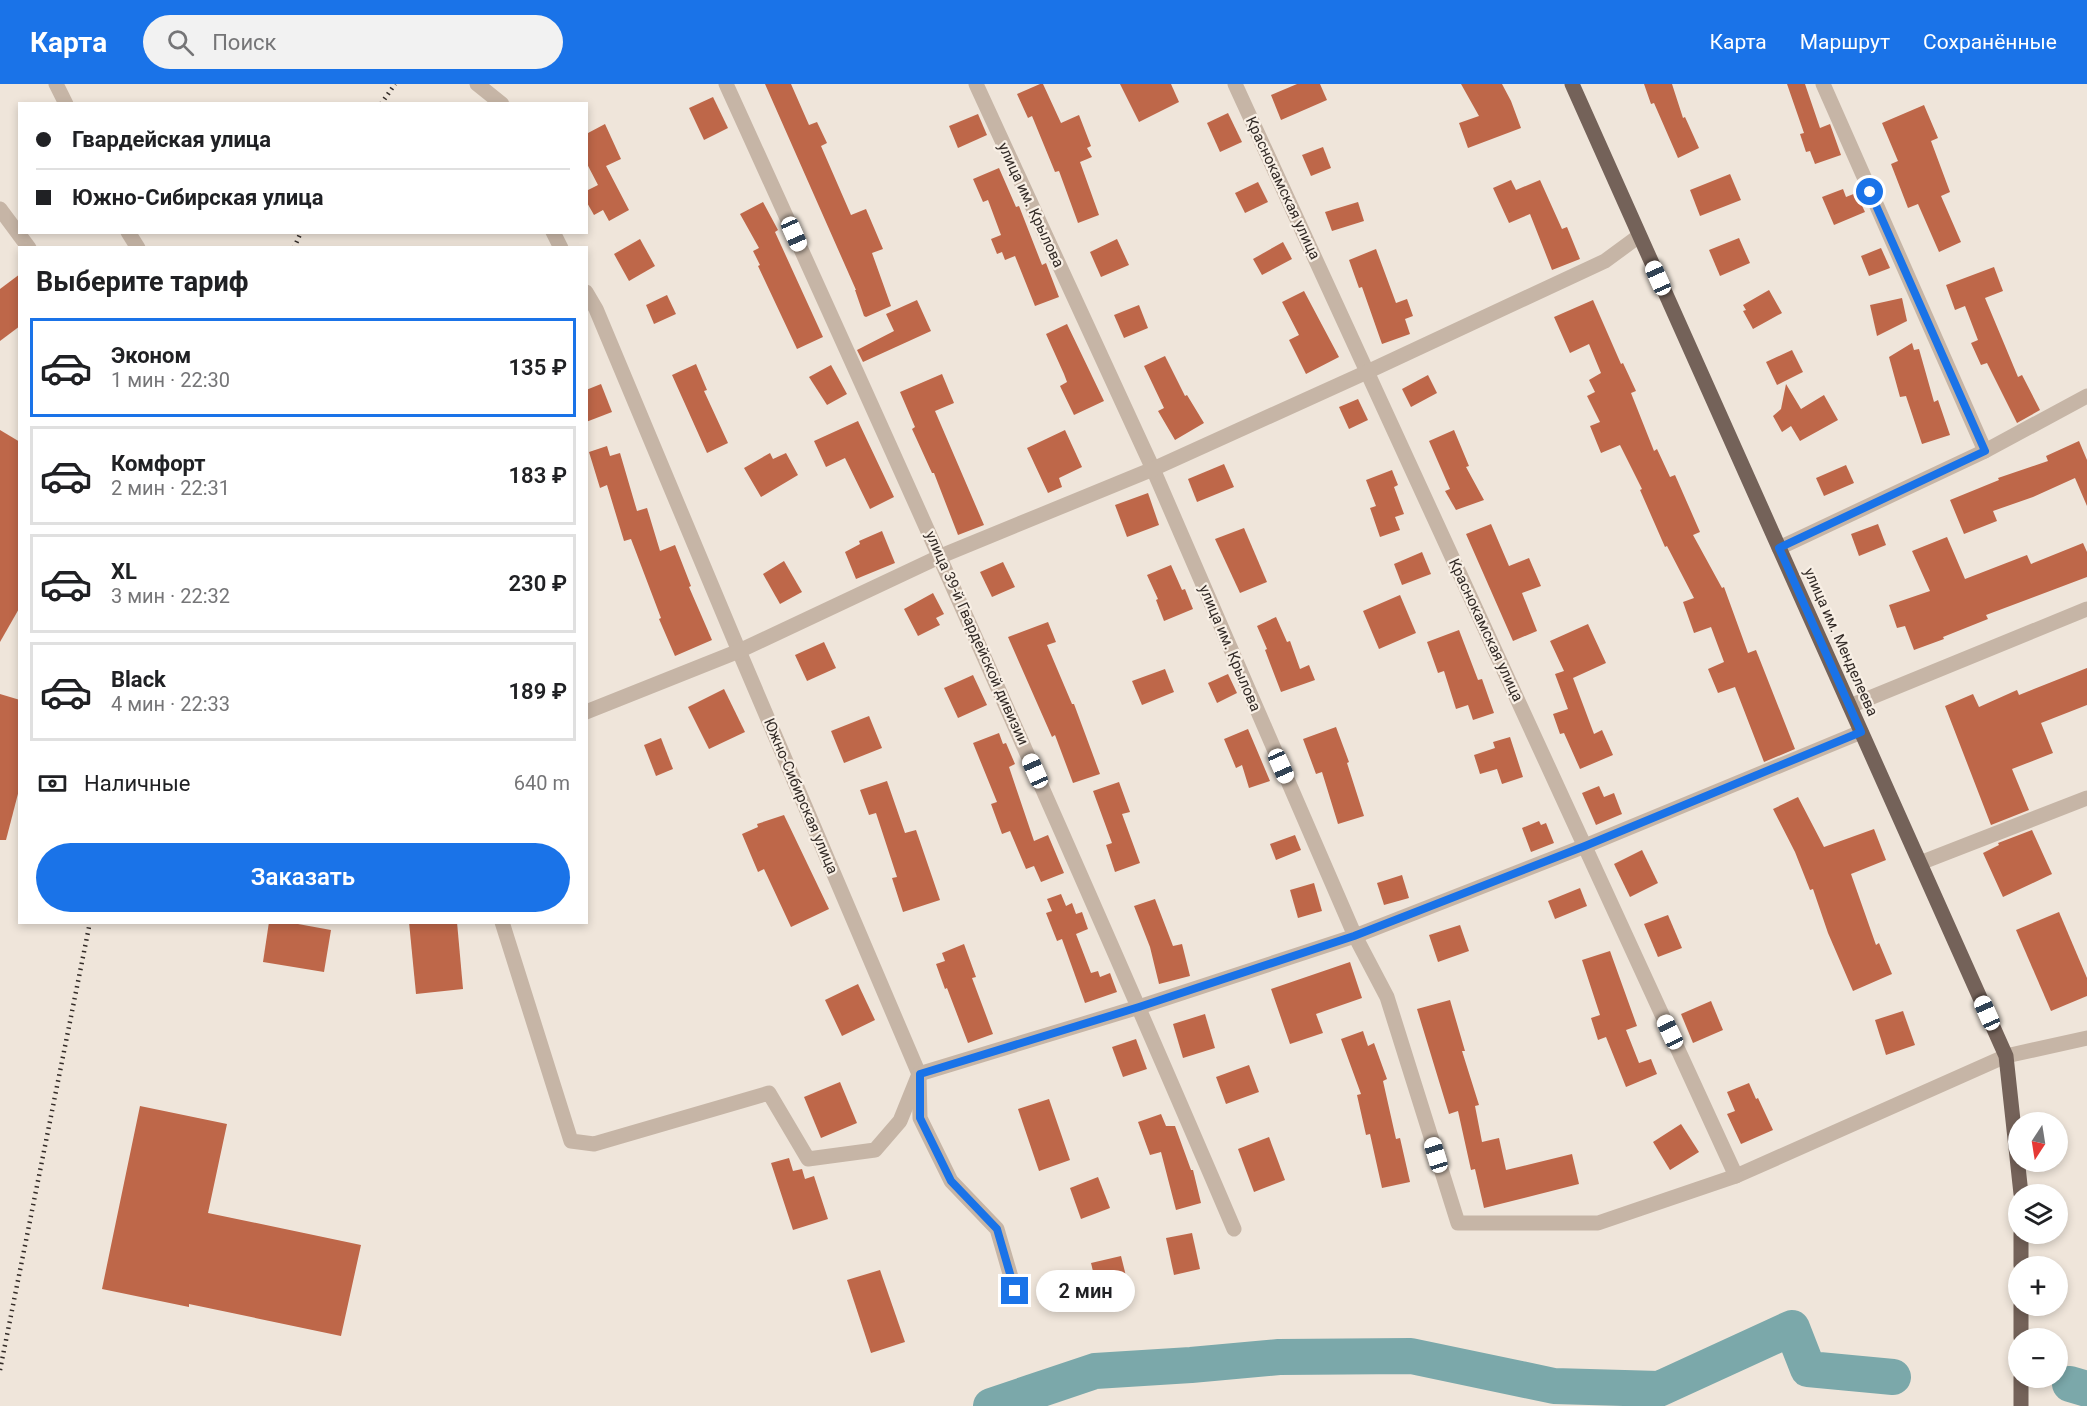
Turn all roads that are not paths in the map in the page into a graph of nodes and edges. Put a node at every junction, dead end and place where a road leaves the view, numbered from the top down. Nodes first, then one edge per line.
1 (56, 84) edge
2 (477, 84) edge
3 (726, 84) edge
4 (976, 84) edge
5 (1235, 84) edge
6 (1572, 84) edge
7 (1823, 84) edge
8 (65, 102) edge
9 (499, 102) edge
10 (0, 209) edge
11 (18, 233) edge
12 (1639, 236) junction
13 (588, 295) edge
14 (1367, 372) junction
15 (2087, 396) edge
16 (1985, 451) junction
17 (1153, 469) junction
18 (1779, 548) junction
19 (940, 556) junction
20 (2087, 609) edge
21 (739, 651) junction
22 (1850, 706) junction
23 (588, 711) edge
24 (1861, 732) junction
25 (2087, 798) edge
26 (1585, 846) junction
27 (1920, 863) junction
28 (503, 924) edge
29 (1354, 936) junction
30 (1139, 1007) junction
31 (2087, 1038) edge
32 (2006, 1056) junction
33 (920, 1074) junction
34 (1736, 1176) junction
35 (2020, 1184) edge
36 (1234, 1229) dead end
37 (1015, 1291) dead end
38 (2021, 1388) edge
39 (2021, 1406) edge

1 - 8 street
2 - 9 street
3 - 19 street, улица 39-й Гвардейской дивизии
4 - 17 street, улица им. Крылова
5 - 14 street, Краснокамская улица
6 - 12 main road, улица им. Менделеева
7 - 16 street
10 - 11 street
12 - 14 street
12 - 18 main road, улица им. Менделеева
13 - 21 street, Южно-Сибирская улица
14 - 17 street
14 - 26 street, Краснокамская улица
15 - 16 street
16 - 18 street
17 - 19 street
17 - 29 street, улица им. Крылова
18 - 22 main road, улица им. Менделеева
19 - 21 street
19 - 30 street, улица 39-й Гвардейской дивизии
20 - 22 street
21 - 23 street
21 - 33 street, Южно-Сибирская улица
22 - 24 main road, улица им. Менделеева
24 - 26 street
24 - 27 main road, улица им. Менделеева
25 - 27 street
26 - 29 street
26 - 34 street, Краснокамская улица
27 - 32 main road, улица им. Менделеева
28 - 33 street
29 - 30 street
29 - 34 street, улица им. Крылова
30 - 33 street
30 - 36 street, улица 39-й Гвардейской дивизии
31 - 32 street
32 - 34 street
32 - 35 main road, улица им. Менделеева
33 - 37 street, Южно-Сибирская улица
38 - 39 main road

